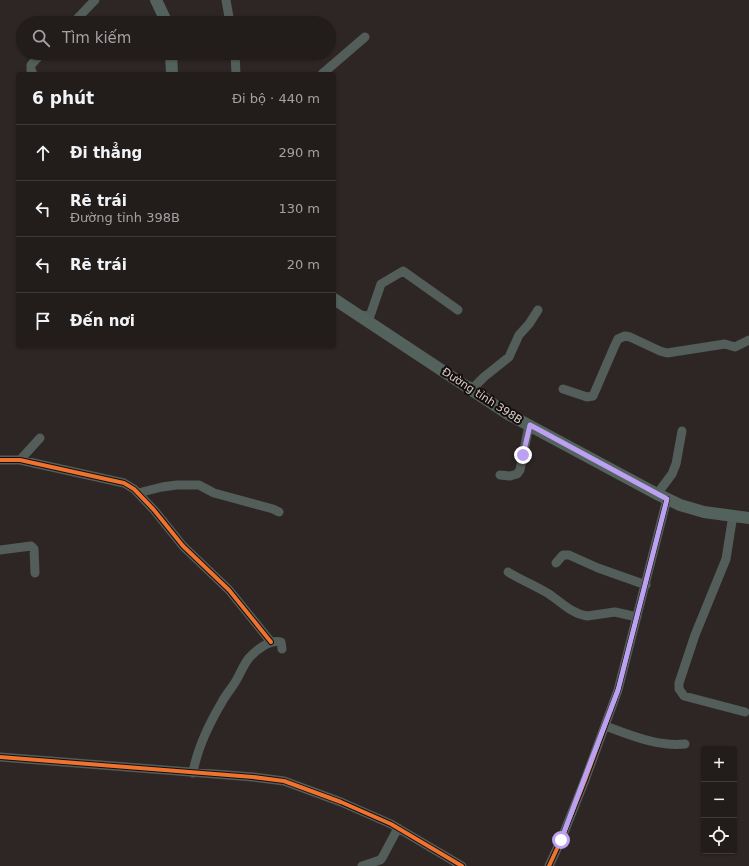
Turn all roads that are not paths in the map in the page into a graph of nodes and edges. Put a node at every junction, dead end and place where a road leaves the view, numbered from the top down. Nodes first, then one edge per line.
1 (95, 0) edge
2 (156, 0) edge
3 (226, 0) edge
4 (80, 16) edge
5 (164, 16) edge
6 (229, 16) edge
7 (365, 36) dead end
8 (36, 60) edge
9 (171, 60) edge
10 (235, 60) edge
11 (33, 72) edge
12 (172, 72) edge
13 (236, 72) edge
14 (324, 72) edge
15 (336, 300) edge
16 (458, 310) dead end
17 (538, 310) dead end
18 (359, 315) junction
19 (749, 340) edge
20 (464, 385) junction
21 (563, 389) dead end
22 (530, 425) junction
23 (682, 431) dead end
24 (40, 438) dead end
25 (0, 460) edge
26 (20, 460) junction
27 (500, 475) dead end
28 (138, 493) junction
29 (662, 497) junction
30 (279, 512) dead end
31 (733, 515) junction
32 (749, 518) edge
33 (0, 550) edge
34 (556, 563) dead end
35 (508, 572) dead end
36 (35, 573) dead end
37 (646, 585) junction
38 (637, 617) junction
39 (271, 642) junction
40 (282, 649) dead end
41 (745, 712) dead end
42 (605, 726) junction
43 (685, 744) dead end
44 (0, 757) edge
45 (193, 773) junction
46 (398, 828) junction
47 (362, 866) edge
48 (462, 866) edge
49 (549, 866) edge

1 - 4 street
2 - 5 main road
3 - 6 street
7 - 14 street
8 - 11 street
9 - 12 main road
10 - 13 street
15 - 18 main road, Đường tỉnh 398B
16 - 18 street
17 - 20 street
18 - 20 main road, Đường tỉnh 398B
19 - 21 street
20 - 22 main road, Đường tỉnh 398B
22 - 27 street
22 - 29 main road, Đường tỉnh 398B
23 - 29 street
24 - 26 street
25 - 26 street
26 - 28 street
28 - 30 street
28 - 39 street
29 - 31 main road, Đường tỉnh 398B
29 - 37 street
31 - 32 main road, Đường tỉnh 398B
31 - 41 street
33 - 36 street
34 - 37 street
35 - 38 street
37 - 38 street
38 - 42 street
39 - 40 street
39 - 45 street
42 - 43 street
42 - 49 street
44 - 45 street
45 - 46 street
46 - 47 street
46 - 48 street

